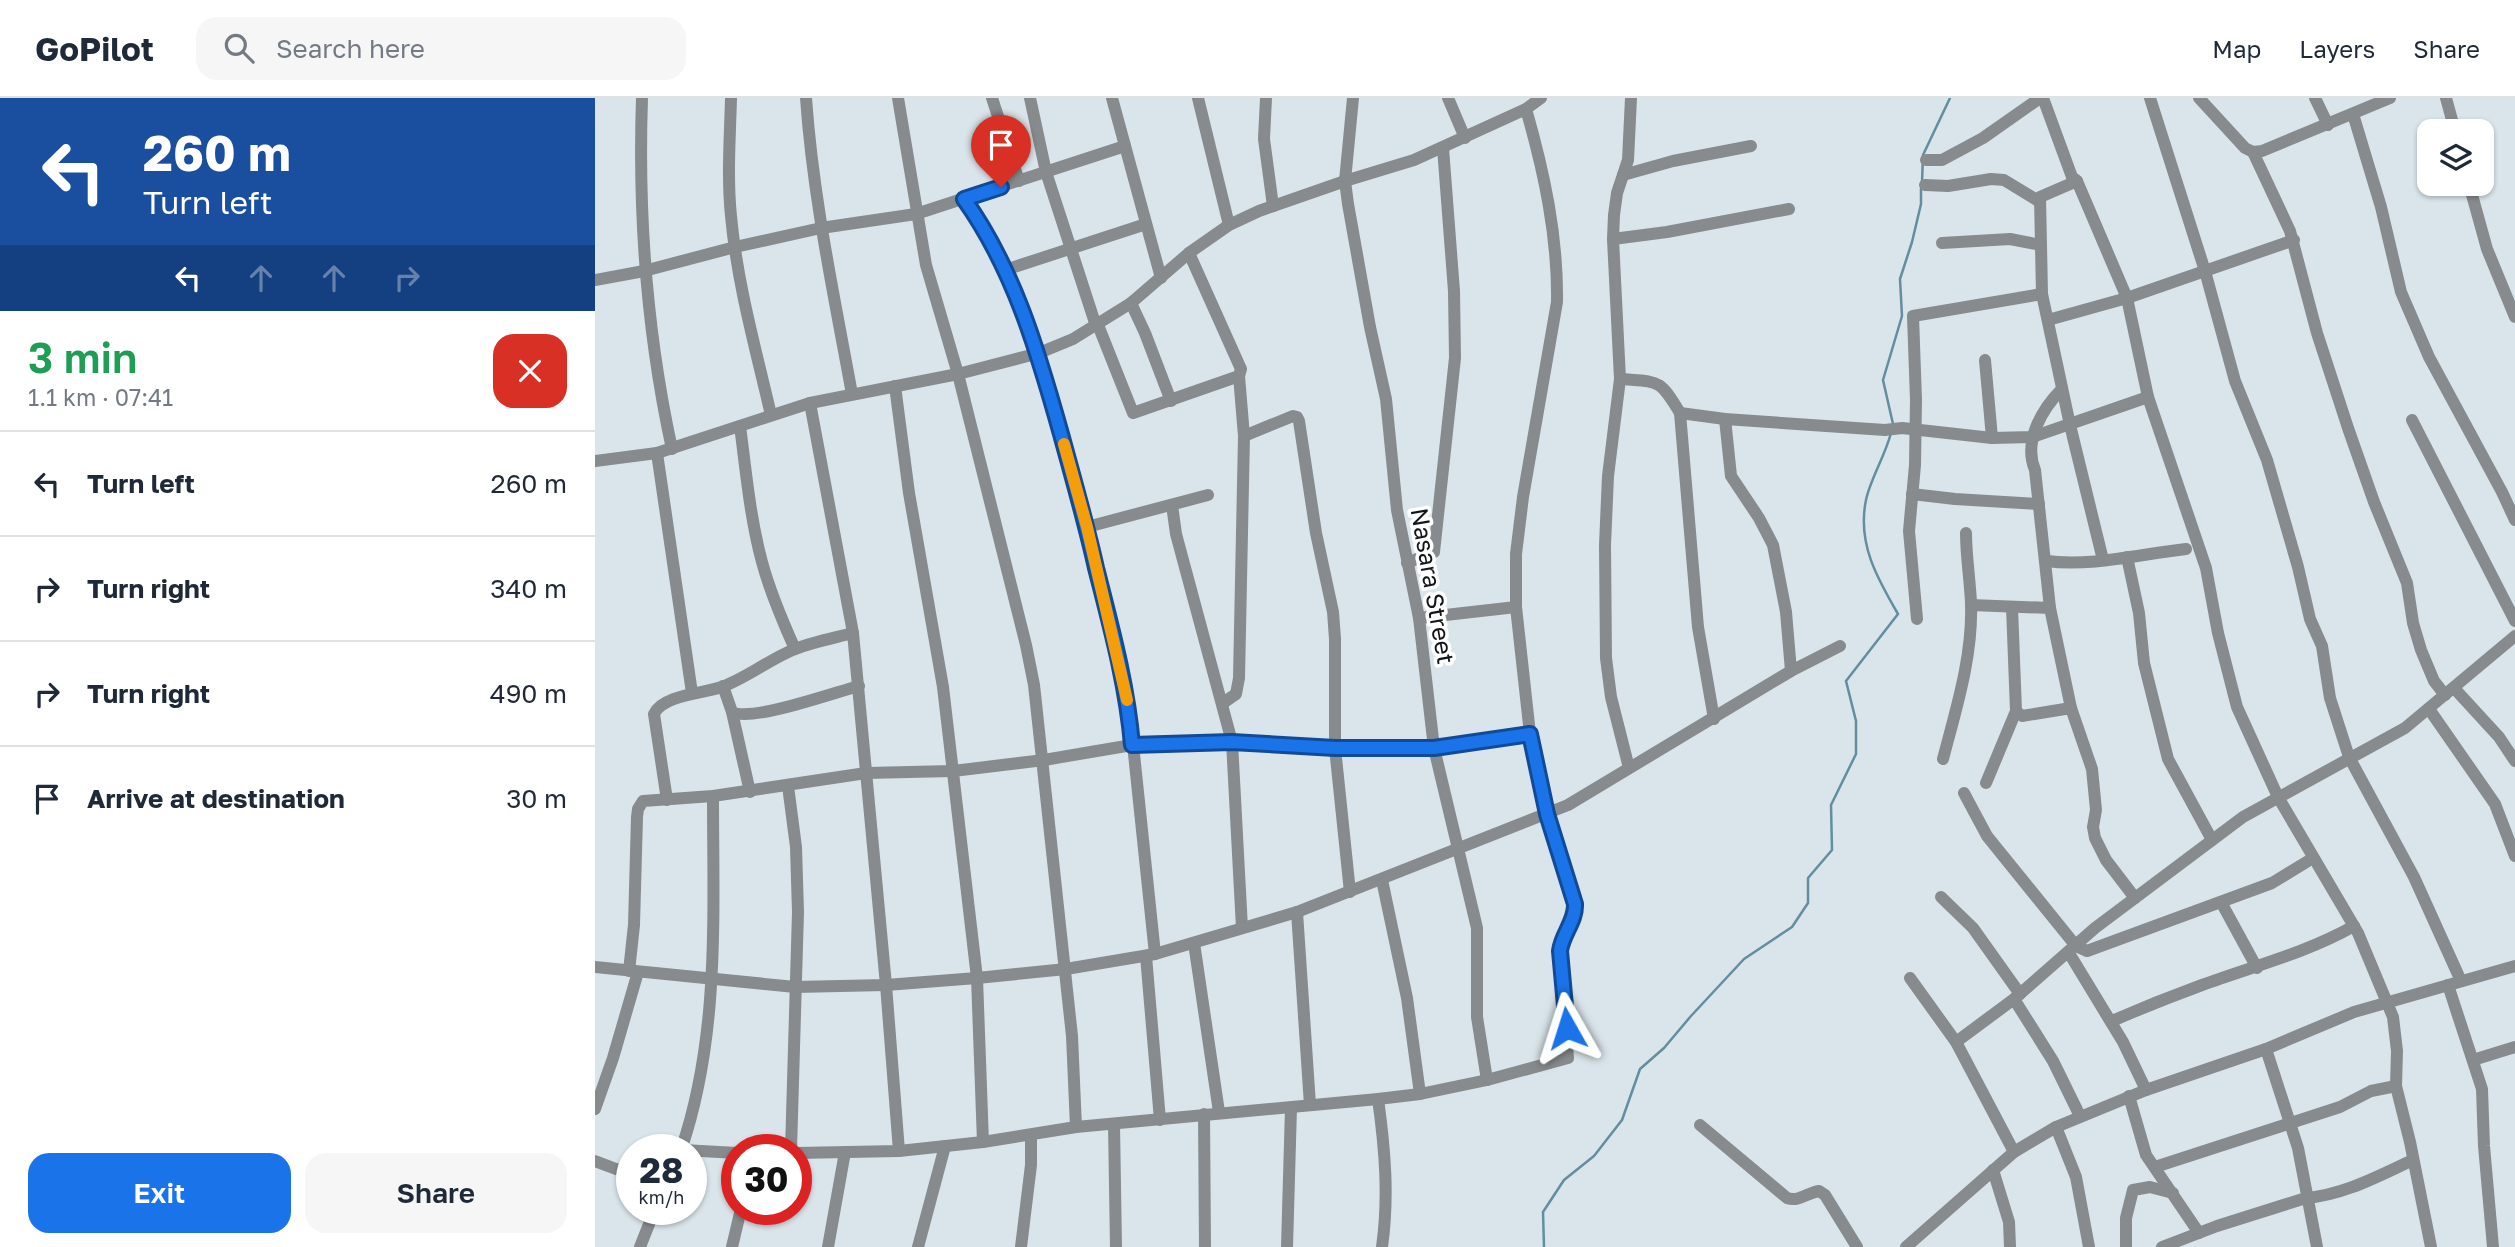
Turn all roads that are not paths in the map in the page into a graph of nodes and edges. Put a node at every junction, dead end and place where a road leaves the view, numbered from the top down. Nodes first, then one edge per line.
1 (642, 98) edge
2 (731, 98) edge
3 (806, 98) edge
4 (898, 98) edge
5 (992, 98) edge
6 (1030, 98) edge
7 (1112, 98) edge
8 (1198, 98) edge
9 (1266, 98) edge
10 (1353, 98) edge
11 (1448, 98) edge
12 (1541, 98) edge
13 (1630, 98) edge
14 (2041, 98) edge
15 (2150, 98) edge
16 (2199, 98) edge
17 (2315, 98) edge
18 (2390, 98) edge
19 (2447, 98) edge
20 (1526, 109) junction
21 (2353, 114) junction
22 (2452, 119) edge
23 (2328, 125) junction
24 (1465, 138) junction
25 (1125, 146) junction
26 (1751, 146) dead end
27 (1443, 148) junction
28 (2253, 152) junction
29 (1926, 160) dead end
30 (1046, 172) junction
31 (1623, 175) junction
32 (1019, 181) junction
33 (1345, 181) junction
34 (2077, 181) junction
35 (1924, 185) dead end
36 (2472, 196) edge
37 (964, 199) junction
38 (2040, 202) junction
39 (1273, 206) junction
40 (1789, 209) dead end
41 (916, 214) junction
42 (1146, 224) junction
43 (1229, 225) junction
44 (821, 228) junction
45 (1613, 239) junction
46 (2294, 240) junction
47 (1942, 243) dead end
48 (2042, 245) junction
49 (735, 247) junction
50 (1070, 247) junction
51 (1189, 253) junction
52 (1005, 270) junction
53 (644, 271) junction
54 (2205, 271) junction
55 (1161, 278) junction
56 (595, 280) edge
57 (2042, 294) junction
58 (2127, 298) junction
59 (1131, 303) junction
60 (2515, 317) edge
61 (2048, 320) junction
62 (1097, 325) junction
63 (1038, 353) junction
64 (1985, 360) dead end
65 (958, 374) junction
66 (1239, 376) junction
67 (1619, 379) junction
68 (895, 386) junction
69 (2062, 389) junction
70 (852, 394) junction
71 (2148, 397) junction
72 (1171, 401) junction
73 (810, 403) junction
74 (1681, 413) junction
75 (771, 415) junction
76 (1725, 419) junction
77 (2412, 420) dead end
78 (2070, 425) junction
79 (740, 426) junction
80 (1914, 430) junction
81 (1244, 436) junction
82 (2032, 437) junction
83 (1992, 438) junction
84 (672, 449) junction
85 (657, 453) junction
86 (595, 461) edge
87 (1912, 494) junction
88 (1208, 495) dead end
89 (2039, 504) junction
90 (1172, 505) junction
91 (2515, 520) edge
92 (1087, 527) junction
93 (1966, 533) dead end
94 (2186, 549) dead end
95 (2127, 557) junction
96 (2103, 560) junction
97 (2046, 561) junction
98 (1407, 563) junction
99 (1971, 606) junction
100 (1516, 607) junction
101 (2012, 607) junction
102 (2050, 608) junction
103 (1419, 618) junction
104 (1917, 619) dead end
105 (2515, 621) edge
106 (853, 633) junction
107 (2515, 636) edge
108 (1840, 646) dead end
109 (795, 649) junction
110 (1791, 671) junction
111 (859, 686) junction
112 (723, 687) junction
113 (2449, 691) junction
114 (692, 693) junction
115 (1223, 703) junction
116 (2071, 708) junction
117 (2429, 709) junction
118 (2016, 711) junction
119 (732, 712) junction
120 (1714, 719) junction
121 (1530, 734) junction
122 (1232, 742) junction
123 (1132, 745) junction
124 (1335, 748) junction
125 (1434, 748) junction
126 (2349, 757) junction
127 (1943, 759) dead end
128 (1044, 760) junction
129 (2515, 761) edge
130 (1629, 768) junction
131 (953, 771) junction
132 (866, 773) junction
133 (1986, 783) dead end
134 (788, 786) junction
135 (750, 792) junction
136 (1964, 793) dead end
137 (713, 796) junction
138 (2278, 797) junction
139 (667, 800) junction
140 (1547, 814) junction
141 (2212, 840) junction
142 (1458, 847) junction
143 (2515, 856) edge
144 (2313, 858) junction
145 (1382, 880) junction
146 (1350, 892) junction
147 (1941, 897) dead end
148 (2135, 898) junction
149 (2221, 902) junction
150 (1297, 912) junction
151 (2354, 926) junction
152 (1242, 928) junction
153 (1194, 943) junction
154 (2073, 950) junction
155 (1151, 955) junction
156 (2515, 966) edge
157 (595, 967) edge
158 (2257, 968) junction
159 (1066, 969) junction
160 (633, 972) junction
161 (978, 978) junction
162 (1910, 978) dead end
163 (713, 980) junction
164 (2461, 981) junction
165 (886, 985) junction
166 (2448, 985) junction
167 (796, 987) junction
168 (2017, 997) junction
169 (2387, 1002) junction
170 (2112, 1021) junction
171 (1956, 1042) junction
172 (2515, 1047) edge
173 (2266, 1049) junction
174 (2473, 1060) junction
175 (1487, 1080) junction
176 (2396, 1086) junction
177 (2146, 1090) junction
178 (1420, 1094) junction
179 (2129, 1097) junction
180 (1378, 1099) junction
181 (1310, 1105) junction
182 (1291, 1108) junction
183 (595, 1109) edge
184 (1219, 1112) junction
185 (1204, 1114) junction
186 (2080, 1116) junction
187 (1160, 1119) junction
188 (2290, 1122) junction
189 (1114, 1124) junction
190 (1700, 1125) dead end
191 (1076, 1127) junction
192 (2056, 1127) junction
193 (687, 1134) edge
194 (791, 1134) edge
195 (1031, 1135) junction
196 (983, 1142) junction
197 (945, 1146) junction
198 (898, 1151) junction
199 (845, 1152) junction
200 (2014, 1152) junction
201 (812, 1153) edge
202 (2413, 1160) junction
203 (595, 1161) edge
204 (2155, 1167) junction
205 (616, 1169) edge
206 (1993, 1170) junction
207 (2173, 1193) junction
208 (2306, 1198) junction
209 (649, 1225) edge
210 (737, 1225) edge
211 (2199, 1233) junction
212 (640, 1247) edge
213 (732, 1247) edge
214 (828, 1247) edge
215 (918, 1247) edge
216 (1021, 1247) edge
217 (1115, 1247) edge
218 (1205, 1247) edge
219 (1287, 1247) edge
220 (1382, 1247) edge
221 (1857, 1247) edge
222 (1906, 1247) edge
223 (2010, 1247) edge
224 (2089, 1247) edge
225 (2126, 1247) edge
226 (2162, 1247) edge
227 (2317, 1247) edge
228 (2431, 1247) edge
229 (2493, 1247) edge

1 - 53 street
2 - 49 street
3 - 44 street
4 - 41 street
5 - 32 street
6 - 30 street
7 - 25 street
8 - 43 street
9 - 39 street
10 - 33 street, Nasara Street
11 - 24 street
12 - 20 street
13 - 31 street
14 - 29 street
14 - 34 street
15 - 54 street
16 - 28 street
17 - 23 street
18 - 21 street
19 - 22 street
20 - 24 street
20 - 100 street
21 - 23 street
21 - 91 street
23 - 28 street
24 - 27 street
25 - 30 street
25 - 42 street
26 - 31 street
27 - 33 street
27 - 98 street
28 - 46 street
30 - 32 street
30 - 50 street
31 - 45 street
32 - 37 street
33 - 39 street
33 - 98 street, Nasara Street
34 - 38 street
34 - 58 street
35 - 38 street
36 - 60 street
37 - 41 street
37 - 52 street
38 - 48 street
39 - 43 street
40 - 45 street
41 - 44 street
41 - 65 street
42 - 50 street
42 - 55 street
43 - 51 street
44 - 49 street
44 - 70 street
45 - 67 street
46 - 54 street
46 - 113 street
47 - 48 street
48 - 57 street
49 - 53 street
49 - 75 street
50 - 52 street
50 - 62 street
51 - 55 street
51 - 66 street
52 - 63 street
53 - 56 street
53 - 84 street
54 - 58 street
54 - 126 street
55 - 59 street
57 - 61 street
57 - 80 street
58 - 61 street
58 - 71 street
59 - 62 street
59 - 72 street
61 - 69 street
62 - 63 street
62 - 72 street
63 - 65 street
63 - 92 street
64 - 83 street
65 - 68 street
65 - 128 street
66 - 72 street
66 - 81 street
67 - 74 street
67 - 130 street
68 - 70 street
68 - 131 street
69 - 78 street
69 - 82 street
70 - 73 street
71 - 78 street
71 - 138 street
73 - 75 street
73 - 106 street
74 - 76 street
74 - 120 street
75 - 79 street
76 - 80 street
76 - 110 street
77 - 105 street
78 - 82 street
78 - 96 street
79 - 84 street
79 - 109 street
80 - 83 street
80 - 87 street
81 - 115 street
81 - 124 street
82 - 83 street
82 - 89 street
84 - 85 street
85 - 86 street
85 - 114 street
87 - 89 street
87 - 104 street
88 - 90 street
89 - 97 street
90 - 92 street
90 - 115 street
92 - 123 street
93 - 99 street
94 - 95 street
95 - 96 street
95 - 141 street
96 - 97 street
97 - 102 street
98 - 103 street, Nasara Street
99 - 101 street
99 - 127 street
100 - 103 street
100 - 121 street
101 - 102 street
101 - 118 street
102 - 116 street
103 - 125 street, Nasara Street
106 - 109 street
106 - 111 street
107 - 113 street
108 - 110 street
109 - 112 street
110 - 120 street
111 - 119 street
111 - 132 street
112 - 114 street
112 - 119 street
113 - 117 street
113 - 129 street
114 - 139 street
115 - 122 street
116 - 118 street
116 - 148 street
117 - 126 street
117 - 143 street
118 - 133 street
119 - 135 street
120 - 130 street
121 - 125 street
121 - 140 street
122 - 123 street
122 - 124 street
122 - 152 street
123 - 128 street
123 - 155 street
124 - 125 street
124 - 146 street
125 - 142 street, Nasara Street
126 - 138 street
126 - 164 street
128 - 131 street
128 - 159 street
130 - 140 street
131 - 132 street
131 - 161 street
132 - 134 street
132 - 165 street
134 - 135 street
134 - 167 street
135 - 137 street
136 - 154 street
137 - 139 street
137 - 163 street
138 - 141 street
138 - 144 street
139 - 160 street
140 - 142 street
140 - 175 street
141 - 148 street
142 - 145 street
142 - 175 street, Nasara Street
144 - 149 street
144 - 151 street
145 - 146 street
145 - 178 street
146 - 150 street
147 - 168 street
148 - 154 street
149 - 154 street
149 - 158 street
150 - 152 street
150 - 181 street
151 - 158 street
151 - 169 street
152 - 153 street
153 - 155 street
153 - 184 street
154 - 168 street
154 - 170 street
155 - 159 street
155 - 187 street
156 - 164 street
157 - 160 street
158 - 170 street
159 - 161 street
159 - 191 street
160 - 163 street
160 - 183 street
161 - 165 street
161 - 196 street
162 - 171 street
163 - 167 street
163 - 193 street
164 - 166 street
165 - 167 street
165 - 198 street
166 - 169 street
166 - 174 street
167 - 194 street
168 - 171 street
168 - 186 street
169 - 173 street
169 - 176 street
170 - 177 street
171 - 200 street
172 - 174 street
173 - 177 street
173 - 188 street
174 - 229 street
175 - 178 street
176 - 188 street
176 - 202 street
177 - 179 street
178 - 180 street
179 - 186 street
179 - 204 street
180 - 181 street
180 - 220 street
181 - 182 street
182 - 184 street
182 - 219 street
184 - 185 street
185 - 187 street
185 - 218 street
186 - 192 street
187 - 189 street
188 - 204 street
188 - 208 street
189 - 191 street
189 - 217 street
190 - 221 street
191 - 195 street
192 - 200 street
192 - 224 street
195 - 196 street
195 - 216 street
196 - 197 street
197 - 198 street
197 - 215 street
198 - 199 street
199 - 201 street
199 - 214 street
200 - 206 street
202 - 208 street
202 - 228 street
203 - 205 street
204 - 207 street
206 - 222 street
206 - 223 street
207 - 211 street
207 - 225 street
208 - 211 street
208 - 227 street
209 - 212 street
210 - 213 street
211 - 226 street

